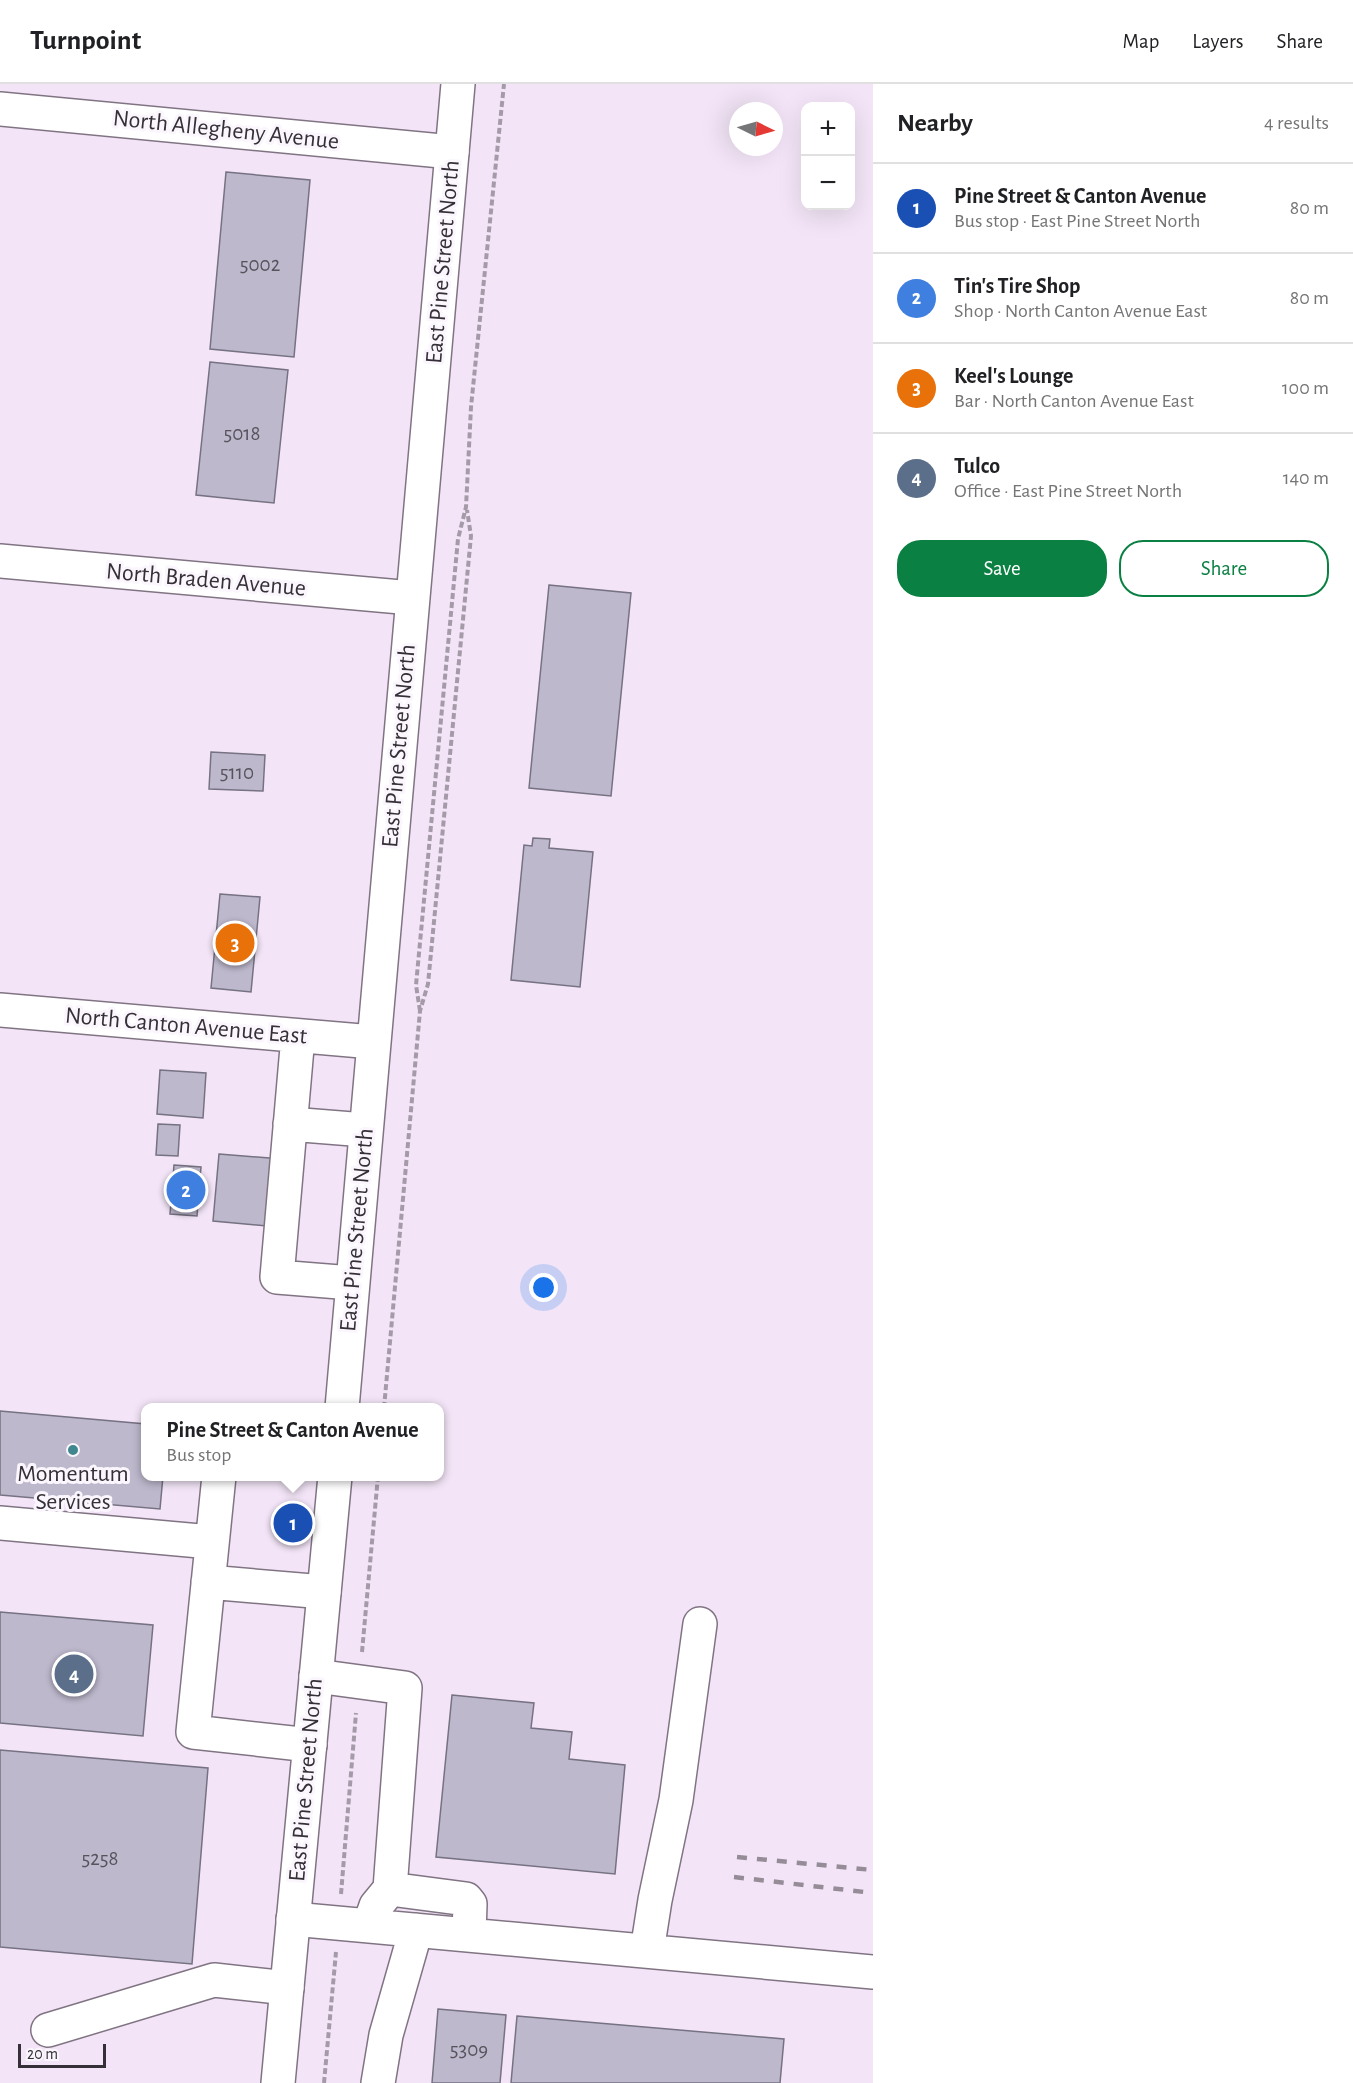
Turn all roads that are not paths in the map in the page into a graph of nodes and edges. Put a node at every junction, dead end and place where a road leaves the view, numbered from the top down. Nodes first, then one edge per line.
1 (458, 84) edge
2 (0, 109) edge
3 (452, 152) junction
4 (0, 561) edge
5 (412, 598) junction
6 (0, 1010) edge
7 (298, 1036) junction
8 (373, 1042) junction
9 (290, 1124) junction
10 (365, 1130) junction
11 (352, 1283) junction
12 (342, 1403) edge
13 (218, 1481) edge
14 (335, 1481) edge
15 (0, 1523) edge
16 (212, 1542) junction
17 (208, 1582) junction
18 (324, 1592) junction
19 (700, 1624) dead end
20 (316, 1676) junction
21 (310, 1745) junction
22 (390, 1889) junction
23 (293, 1919) junction
24 (354, 1925) junction
25 (416, 1930) junction
26 (469, 1935) junction
27 (647, 1951) junction
28 (873, 1972) edge
29 (286, 1988) junction
30 (48, 2030) dead end
31 (278, 2083) edge
32 (378, 2083) edge

1 - 3 main road, East Pine Street North
2 - 3 main road, North Allegheny Avenue
3 - 5 main road, East Pine Street North
4 - 5 main road, North Braden Avenue
5 - 8 main road, East Pine Street North
6 - 7 main road, North Canton Avenue East
7 - 8 main road, North Canton Avenue East
7 - 9 main road
8 - 10 main road, East Pine Street North
9 - 10 main road
9 - 11 main road
10 - 11 main road, East Pine Street North
11 - 12 main road, East Pine Street North
13 - 16 main road
14 - 18 main road, East Pine Street North
15 - 16 main road
16 - 17 main road
17 - 18 main road
17 - 21 main road
18 - 20 main road, East Pine Street North
19 - 27 main road
20 - 21 main road, East Pine Street North
20 - 22 main road
21 - 23 main road, East Pine Street North
22 - 24 main road
22 - 26 main road
23 - 24 main road
23 - 29 main road, East Pine Street North
24 - 25 main road
25 - 26 main road
25 - 32 main road
26 - 27 main road
27 - 28 main road
29 - 30 main road
29 - 31 main road, East Pine Street North

